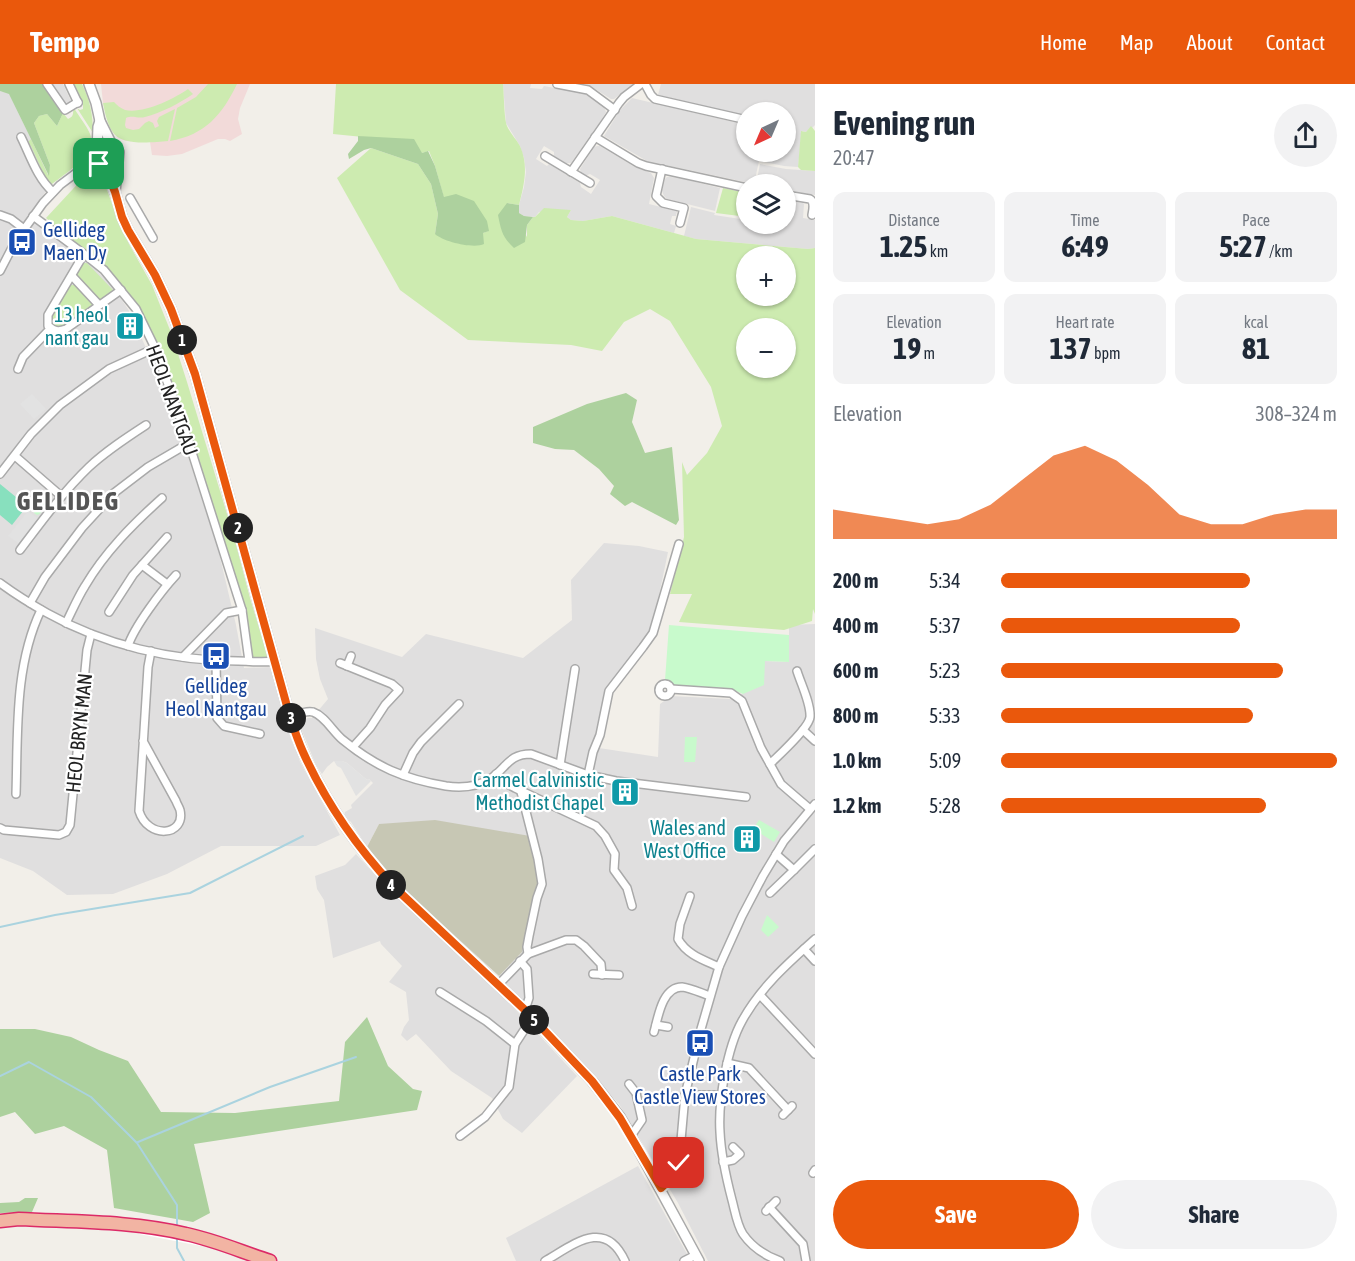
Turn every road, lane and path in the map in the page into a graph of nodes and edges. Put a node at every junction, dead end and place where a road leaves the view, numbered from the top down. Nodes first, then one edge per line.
1 (47, 84) edge
2 (69, 84) edge
3 (89, 84) edge
4 (557, 84) edge
5 (643, 84) edge
6 (615, 110) junction
7 (736, 117) edge
8 (100, 121) junction
9 (595, 137) junction
10 (24, 138) dead end
11 (112, 145) junction
12 (96, 152) junction
13 (545, 156) dead end
14 (117, 163) junction
15 (103, 167) junction
16 (662, 169) junction
17 (80, 170) junction
18 (571, 172) junction
19 (590, 183) dead end
20 (736, 186) edge
21 (53, 192) junction
22 (115, 192) junction
23 (796, 197) edge
24 (130, 198) dead end
25 (136, 209) junction
26 (0, 215) edge
27 (812, 215) dead end
28 (33, 216) junction
29 (122, 217) junction
30 (680, 223) dead end
31 (24, 229) junction
32 (153, 238) dead end
33 (84, 254) junction
34 (0, 271) edge
35 (72, 276) junction
36 (121, 290) junction
37 (99, 305) junction
38 (51, 328) junction
39 (155, 348) junction
40 (18, 369) dead end
41 (146, 425) dead end
42 (189, 443) junction
43 (15, 456) junction
44 (0, 474) edge
45 (61, 496) junction
46 (162, 498) dead end
47 (167, 537) dead end
48 (679, 544) dead end
49 (20, 550) dead end
50 (142, 565) junction
51 (176, 575) dead end
52 (0, 584) edge
53 (167, 585) junction
54 (30, 603) junction
55 (41, 610) junction
56 (242, 610) junction
57 (109, 612) dead end
58 (66, 623) junction
59 (91, 633) junction
60 (128, 646) junction
61 (151, 651) junction
62 (351, 656) dead end
63 (183, 657) junction
64 (216, 661) junction
65 (249, 661) junction
66 (274, 661) junction
67 (575, 669) dead end
68 (797, 671) dead end
69 (671, 689) dead end
70 (399, 690) junction
71 (407, 697) dead end
72 (459, 704) dead end
73 (290, 717) junction
74 (803, 730) junction
75 (260, 734) dead end
76 (143, 741) junction
77 (815, 741) edge
78 (353, 747) junction
79 (770, 764) junction
80 (560, 765) junction
81 (496, 774) junction
82 (403, 775) junction
83 (588, 775) junction
84 (521, 792) junction
85 (16, 794) dead end
86 (746, 797) dead end
87 (813, 807) edge
88 (0, 828) edge
89 (815, 849) edge
90 (776, 854) junction
91 (794, 870) junction
92 (770, 893) dead end
93 (690, 896) dead end
94 (632, 906) dead end
95 (815, 939) edge
96 (804, 949) junction
97 (528, 954) junction
98 (520, 961) junction
99 (815, 961) edge
100 (719, 967) junction
101 (593, 974) dead end
102 (602, 975) junction
103 (619, 975) dead end
104 (499, 984) junction
105 (440, 992) dead end
106 (759, 995) junction
107 (710, 996) junction
108 (529, 1014) junction
109 (668, 1027) dead end
110 (514, 1044) junction
111 (815, 1054) edge
112 (727, 1063) junction
113 (629, 1084) dead end
114 (685, 1095) junction
115 (722, 1095) junction
116 (788, 1110) dead end
117 (460, 1136) dead end
118 (632, 1136) junction
119 (732, 1147) dead end
120 (723, 1162) junction
121 (661, 1188) junction
122 (776, 1201) dead end
123 (0, 1221) edge
124 (558, 1258) edge
125 (697, 1258) edge
126 (270, 1261) edge
127 (545, 1261) edge
128 (624, 1261) edge
129 (684, 1261) edge
130 (780, 1261) edge
131 (806, 1261) edge

1 - 2 street
3 - 8 street
4 - 6 street
5 - 6 street
5 - 7 street
6 - 9 street
8 - 11 street
8 - 12 street
9 - 16 street
9 - 18 street
10 - 21 street
11 - 12 street
11 - 14 street
12 - 15 street
12 - 17 street
13 - 18 street
14 - 15 street
14 - 22 street
15 - 17 street
15 - 22 street
16 - 20 street
16 - 30 street
17 - 21 street
18 - 19 street
21 - 28 street
22 - 29 street
23 - 27 street
24 - 25 street
25 - 29 street
25 - 32 street
26 - 31 street
28 - 31 street
28 - 33 street, HEOL NANTGAU
29 - 66 street
31 - 34 street
33 - 35 street
33 - 36 street, HEOL NANTGAU
35 - 37 street
35 - 38 street
36 - 37 street
36 - 39 street, HEOL NANTGAU
37 - 38 street
38 - 40 street
39 - 42 street, HEOL NANTGAU
39 - 43 street
41 - 45 street
42 - 54 street
42 - 56 street, HEOL NANTGAU
43 - 44 street
43 - 45 street
45 - 49 street
46 - 58 street
47 - 50 street
48 - 83 street
50 - 53 street
50 - 57 street
51 - 53 street
52 - 54 street
53 - 60 street
54 - 55 street
55 - 58 street
55 - 85 street
56 - 63 street
56 - 65 street, HEOL NANTGAU
58 - 59 street
59 - 60 street
59 - 88 street, HEOL BRYN MAN
60 - 61 street
61 - 63 street
61 - 76 street
62 - 70 street
63 - 64 street
64 - 65 street
64 - 75 street
65 - 66 street
66 - 73 street
67 - 80 street
68 - 74 street
69 - 79 street
70 - 71 street
70 - 78 street
72 - 82 street
73 - 78 street
73 - 104 street
74 - 77 street
74 - 79 street
76 - 76 street
78 - 82 street
79 - 87 street
80 - 81 street
80 - 83 street
81 - 82 street
81 - 84 street
83 - 86 street
84 - 94 street
84 - 97 street
87 - 90 street
89 - 91 street
90 - 91 street
90 - 100 street
91 - 92 street
93 - 100 street
95 - 96 street
96 - 99 street
96 - 106 street
97 - 98 street
97 - 102 street
98 - 104 street
98 - 108 street
100 - 107 street
101 - 102 street
102 - 103 street
104 - 108 street
105 - 110 street
106 - 111 street
106 - 112 street
107 - 109 street
107 - 114 street
108 - 110 street
108 - 118 street
110 - 117 street
112 - 115 street
112 - 116 street
113 - 118 street
114 - 115 street
114 - 121 street
115 - 120 street
118 - 121 street
119 - 120 street
120 - 130 street
121 - 125 street
122 - 131 street
123 - 126 highway
124 - 127 street
124 - 128 street
125 - 129 street

